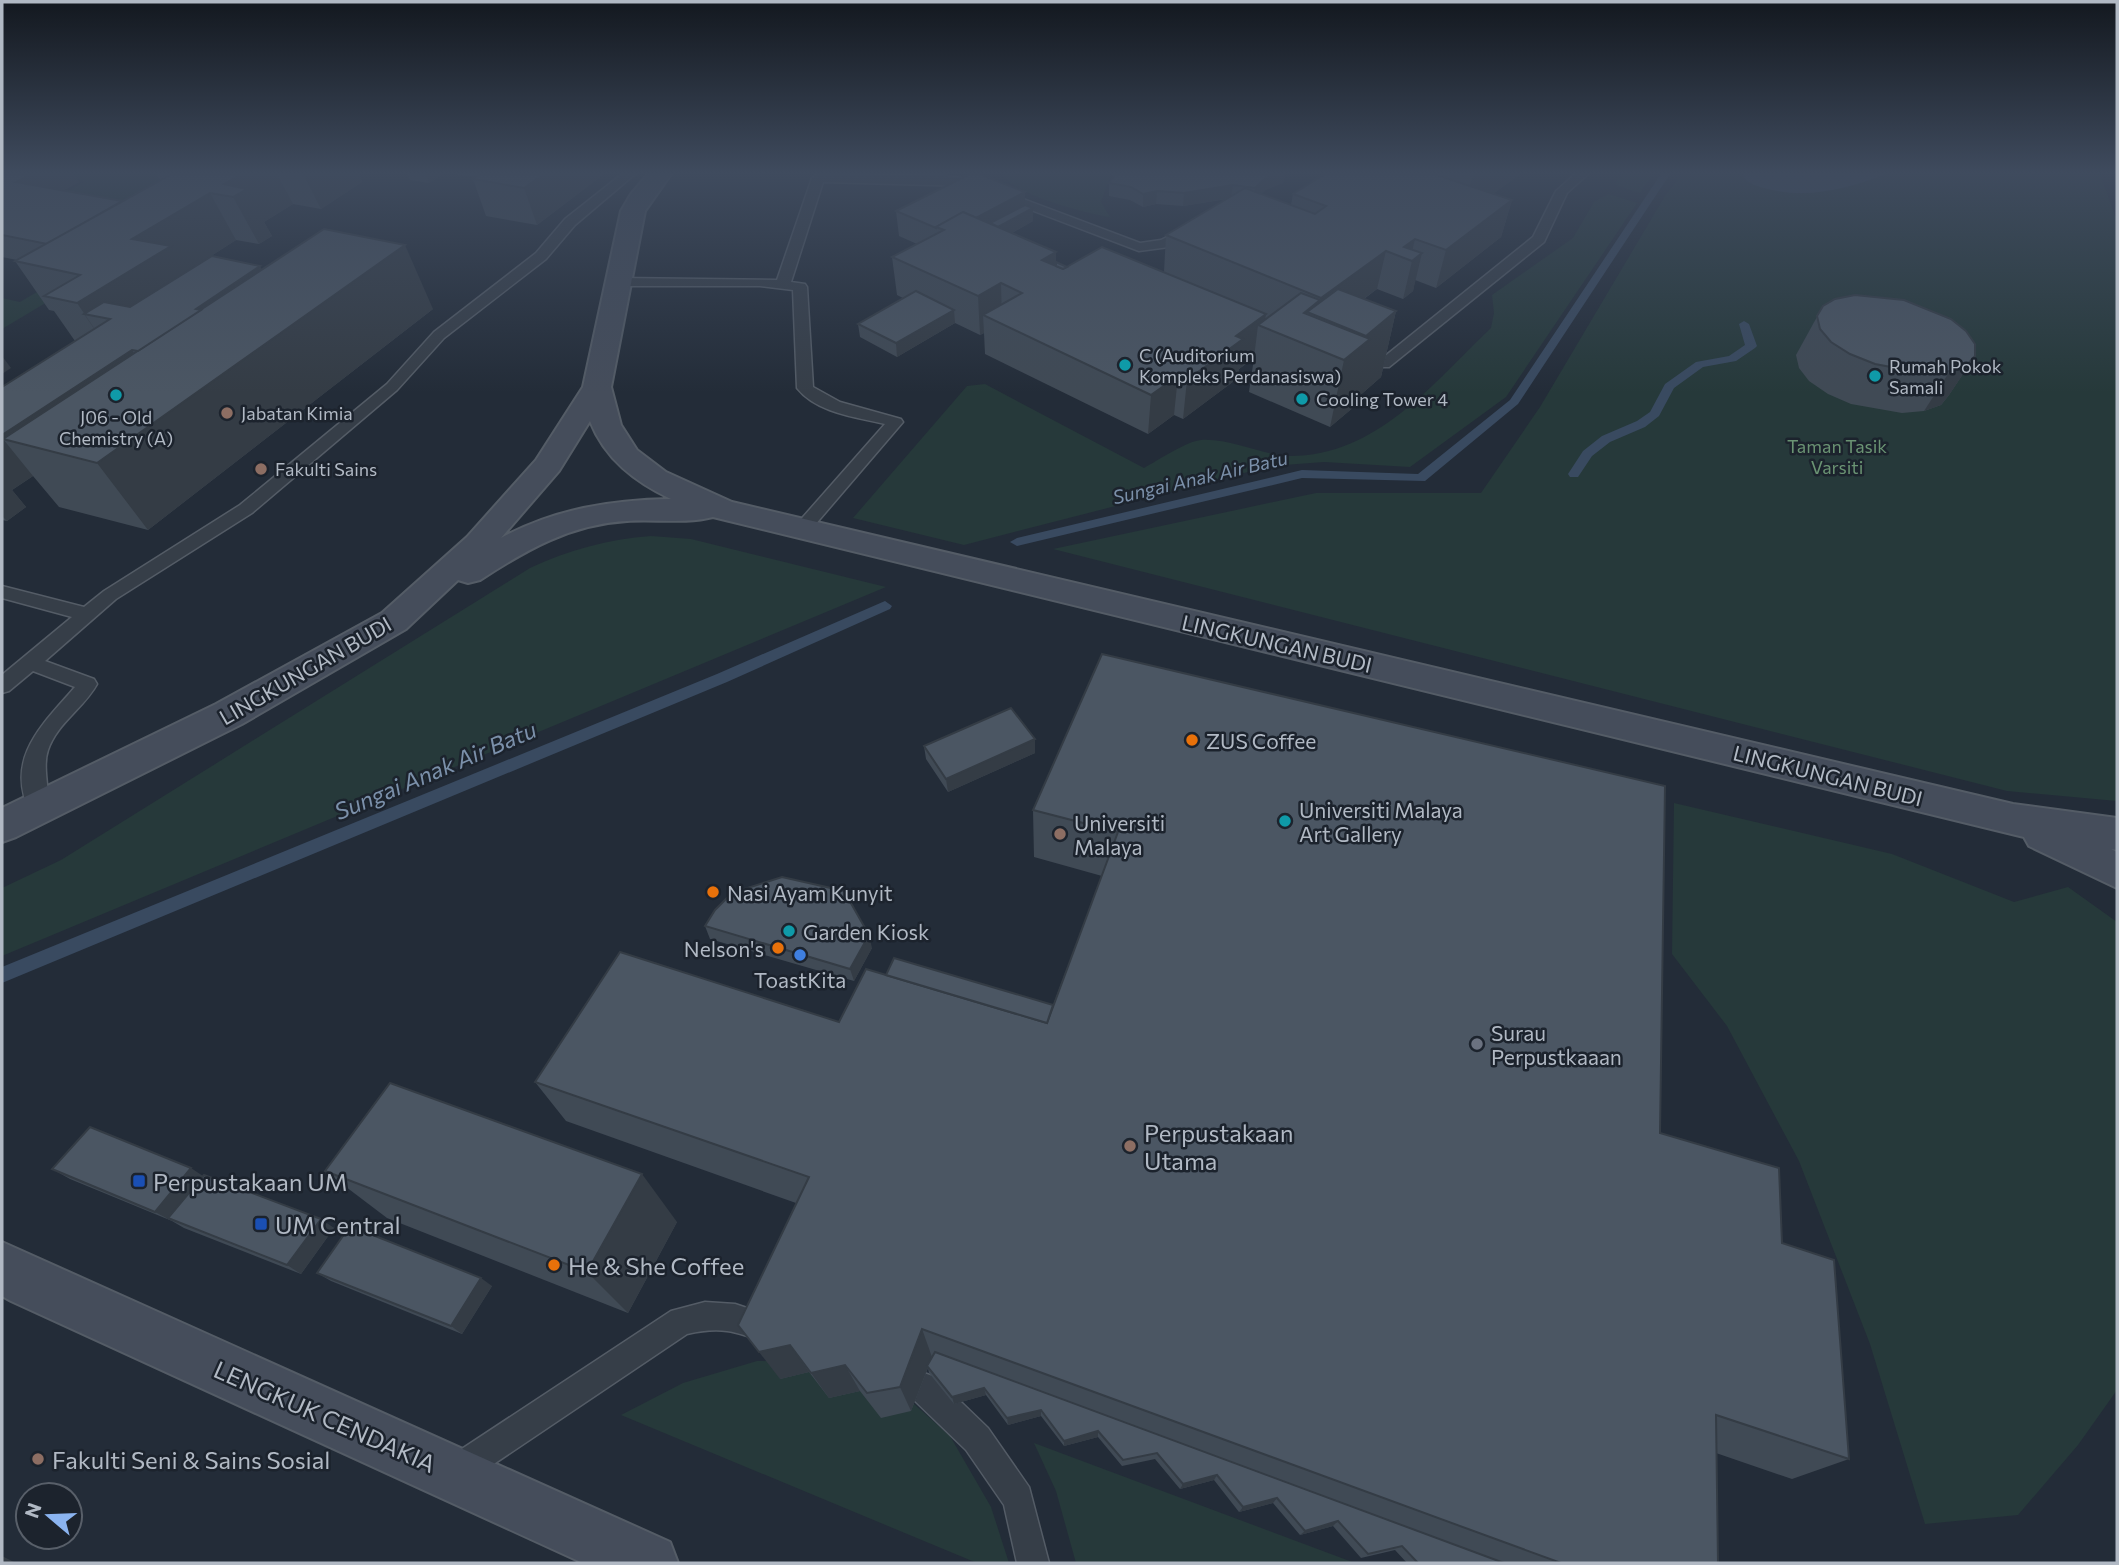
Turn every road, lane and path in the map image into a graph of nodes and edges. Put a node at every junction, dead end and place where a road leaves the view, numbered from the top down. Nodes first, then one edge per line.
1 (549, 247) edge
2 (626, 247) edge
3 (795, 247) edge
4 (1529, 247) edge
5 (619, 282) junction
6 (783, 284) junction
7 (1384, 364) edge
8 (597, 387) junction
9 (720, 509) junction
10 (802, 529) junction
11 (2, 592) edge
12 (86, 614) junction
13 (394, 621) junction
14 (29, 662) junction
15 (2, 686) edge
16 (39, 808) junction
17 (2012, 820) junction
18 (2, 826) edge
19 (2117, 834) edge
20 (2117, 850) edge
21 (2117, 871) edge
22 (2, 1268) edge
23 (771, 1330) edge
24 (924, 1388) dead end
25 (451, 1474) junction
26 (649, 1563) edge
27 (1033, 1563) edge

1 - 12 lane
2 - 5 street, LINGKUNGAN BUDI
3 - 6 lane
4 - 7 lane
5 - 6 lane
5 - 8 street, LINGKUNGAN BUDI
6 - 10 lane
8 - 9 street, LINGKUNGAN BUDI
8 - 13 street, LINGKUNGAN BUDI
9 - 10 street, LINGKUNGAN BUDI
9 - 13 street
10 - 17 street, LINGKUNGAN BUDI
11 - 12 lane
12 - 14 lane
13 - 16 street, LINGKUNGAN BUDI
14 - 15 lane
14 - 16 lane
16 - 18 street, LINGKUNGAN BUDI
17 - 19 street, LINGKUNGAN BUDI
17 - 20 street, LINGKUNGAN BUDI
17 - 21 street
22 - 25 street, LENGKUK CENDAKIA
23 - 25 lane
24 - 27 lane
25 - 26 street, LENGKUK CENDAKIA

